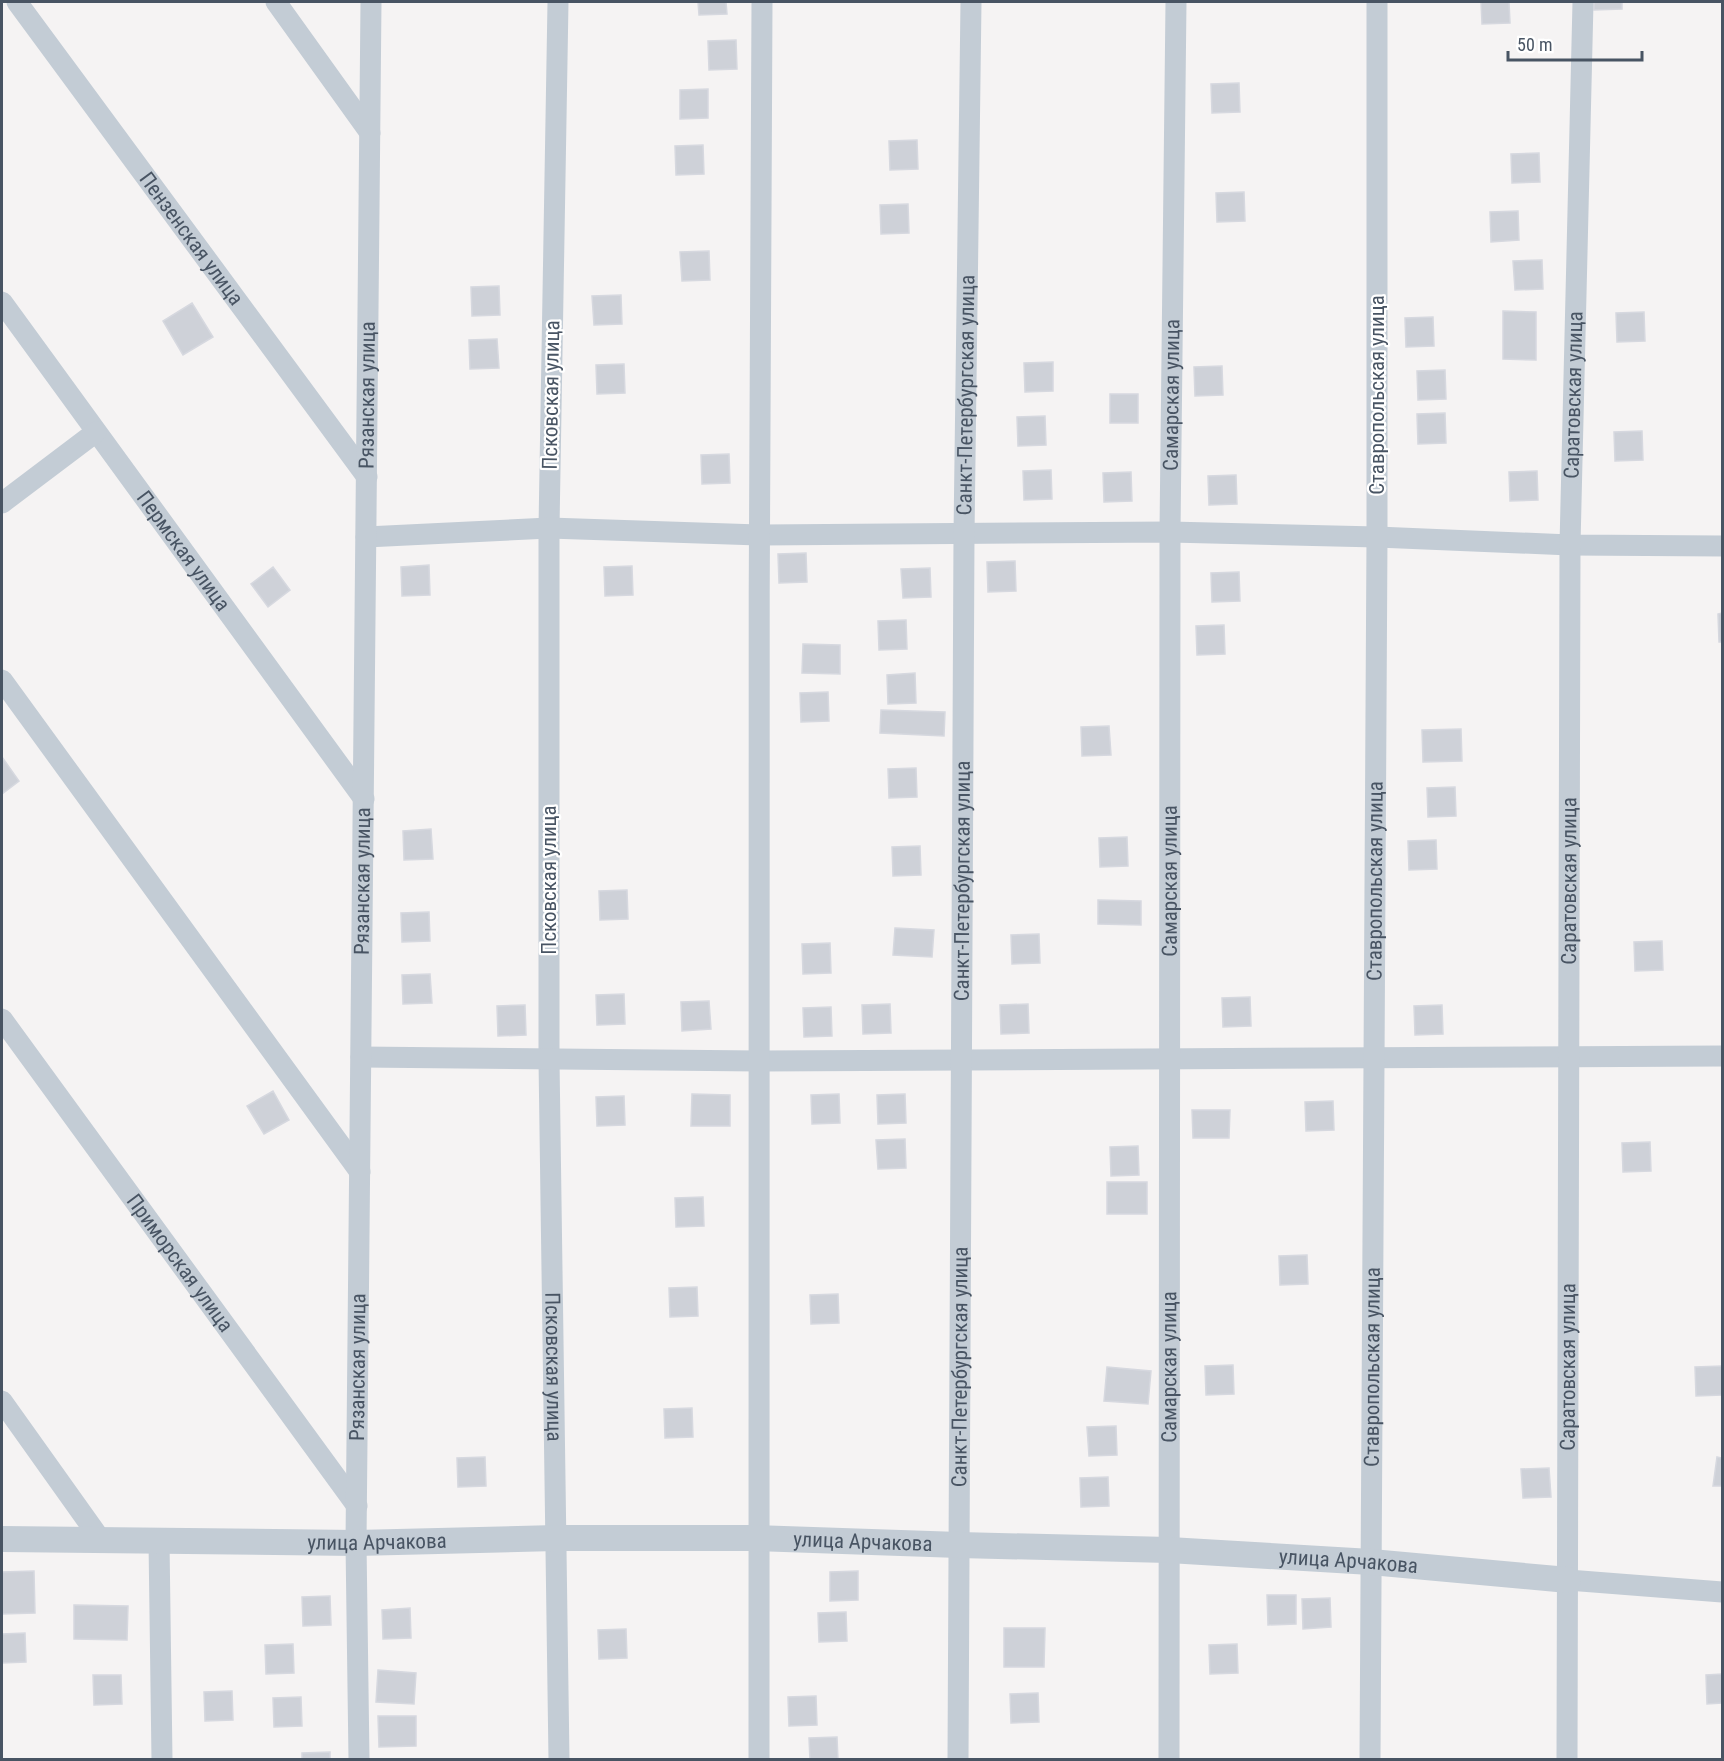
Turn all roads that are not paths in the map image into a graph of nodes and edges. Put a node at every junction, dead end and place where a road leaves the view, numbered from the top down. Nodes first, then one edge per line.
1 (17, 2) edge
2 (276, 2) edge
3 (371, 2) edge
4 (558, 2) edge
5 (762, 2) edge
6 (971, 2) edge
7 (1176, 2) edge
8 (1377, 2) edge
9 (1583, 2) edge
10 (370, 133) junction
11 (2, 302) edge
12 (96, 432) junction
13 (367, 477) junction
14 (2, 503) edge
15 (549, 528) junction
16 (1170, 532) junction
17 (759, 535) junction
18 (964, 535) junction
19 (366, 537) junction
20 (1377, 537) junction
21 (1570, 545) junction
22 (1722, 546) edge
23 (2, 680) edge
24 (363, 799) junction
25 (2, 1019) edge
26 (1722, 1056) edge
27 (361, 1057) junction
28 (1569, 1058) junction
29 (1373, 1059) junction
30 (549, 1060) junction
31 (962, 1060) junction
32 (1170, 1060) junction
33 (758, 1061) junction
34 (360, 1172) junction
35 (2, 1401) edge
36 (357, 1506) junction
37 (556, 1538) junction
38 (758, 1538) junction
39 (2, 1539) edge
40 (101, 1540) junction
41 (159, 1541) junction
42 (356, 1543) junction
43 (959, 1545) junction
44 (1169, 1550) junction
45 (1371, 1562) junction
46 (1568, 1580) junction
47 (1722, 1592) edge
48 (162, 1760) edge
49 (359, 1760) edge
50 (559, 1760) edge
51 (759, 1760) edge
52 (958, 1760) edge
53 (1169, 1760) edge
54 (1370, 1760) edge
55 (1567, 1760) edge

1 - 13 street, Пензенская улица
2 - 10 street
3 - 10 street, Рязанская улица
4 - 15 street, Псковская улица
5 - 17 street
6 - 18 street, Санкт-Петербургская улица
7 - 16 street, Самарская улица
8 - 20 street, Ставропольская улица
9 - 21 street, Саратовская улица
10 - 13 street, Рязанская улица
11 - 12 street, Пермская улица
12 - 14 street
12 - 24 street, Пермская улица
13 - 19 street, Рязанская улица
15 - 17 street
15 - 19 street
15 - 30 street, Псковская улица
16 - 18 street
16 - 20 street
16 - 32 street, Самарская улица
17 - 18 street
17 - 33 street
18 - 31 street, Санкт-Петербургская улица
19 - 24 street, Рязанская улица
20 - 21 street
20 - 29 street, Ставропольская улица
21 - 22 street
21 - 28 street, Саратовская улица
23 - 34 street
24 - 27 street, Рязанская улица
25 - 36 street, Приморская улица
26 - 28 street
27 - 30 street
27 - 34 street, Рязанская улица
28 - 29 street
28 - 46 street, Саратовская улица
29 - 32 street
29 - 45 street, Ставропольская улица
30 - 33 street
30 - 37 street, Псковская улица
31 - 32 street
31 - 33 street
31 - 43 street, Санкт-Петербургская улица
32 - 44 street, Самарская улица
33 - 38 street
34 - 36 street, Рязанская улица
35 - 40 street
36 - 42 street, Рязанская улица
37 - 38 street, улица Арчакова
37 - 42 street, улица Арчакова
37 - 50 street, Псковская улица
38 - 43 street, улица Арчакова
38 - 51 street
39 - 40 street, улица Арчакова
40 - 41 street, улица Арчакова
41 - 42 street, улица Арчакова
41 - 48 street
42 - 49 street, Рязанская улица
43 - 44 street, улица Арчакова
43 - 52 street, Санкт-Петербургская улица
44 - 45 street, улица Арчакова
44 - 53 street, Самарская улица
45 - 46 street, улица Арчакова
45 - 54 street, Ставропольская улица
46 - 47 street, улица Арчакова
46 - 55 street, Саратовская улица

